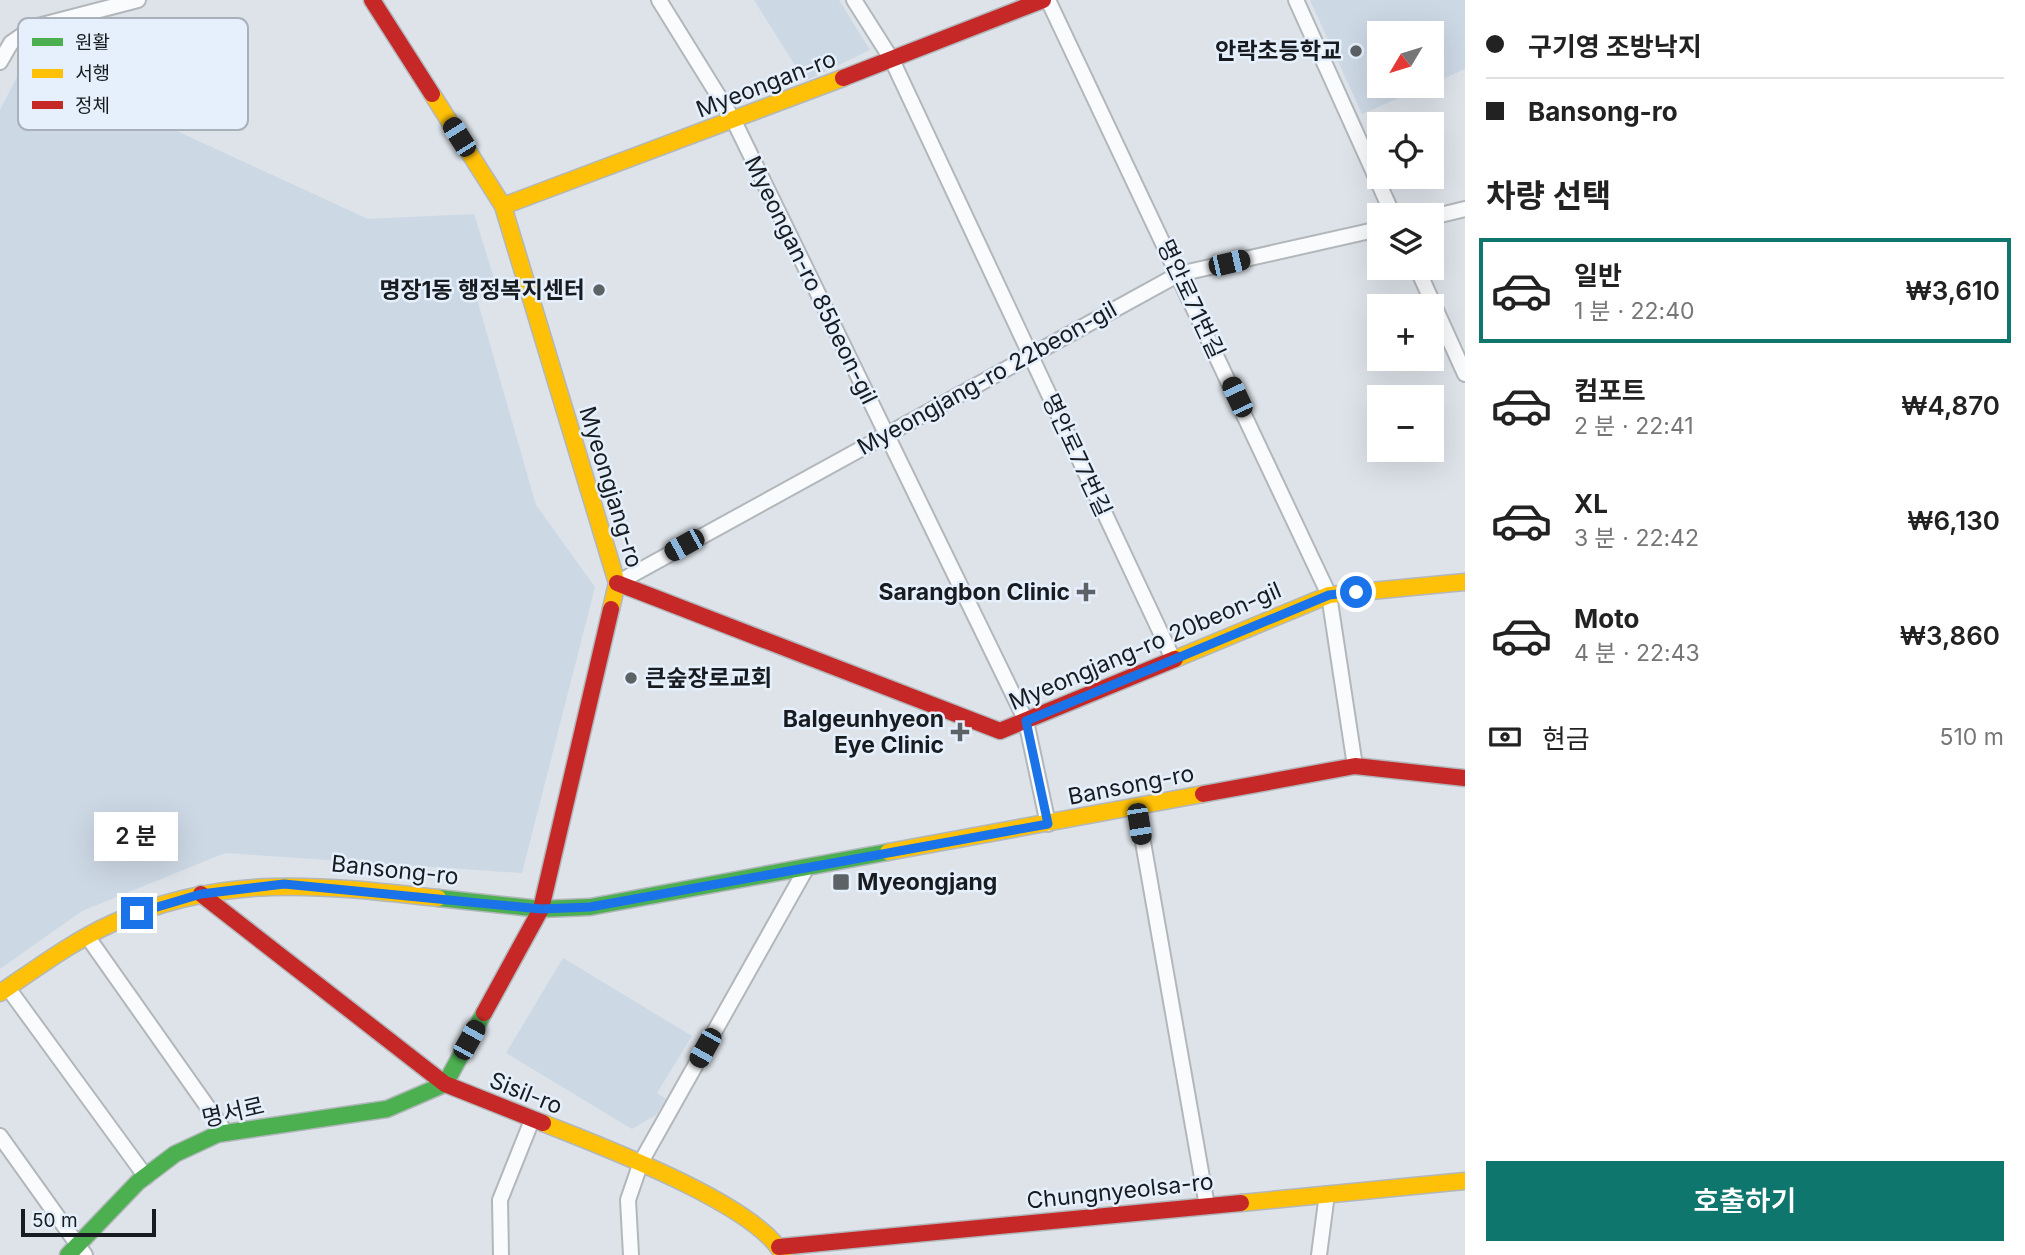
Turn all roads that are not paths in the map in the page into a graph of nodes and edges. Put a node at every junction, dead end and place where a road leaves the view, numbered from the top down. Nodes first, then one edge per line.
1 (138, 0) edge
2 (372, 0) edge
3 (659, 0) edge
4 (854, 0) edge
5 (1045, 0) edge
6 (1296, 0) edge
7 (69, 18) edge
8 (18, 38) edge
9 (892, 60) junction
10 (0, 62) edge
11 (734, 121) junction
12 (1388, 203) edge
13 (503, 206) junction
14 (1465, 209) edge
15 (1444, 213) edge
16 (1367, 232) edge
17 (1179, 274) junction
18 (1422, 280) edge
19 (1030, 355) junction
20 (1465, 374) edge
21 (886, 433) junction
22 (1465, 582) edge
23 (617, 583) junction
24 (1329, 595) junction
25 (1173, 659) junction
26 (1026, 721) junction
27 (1355, 766) junction
28 (1465, 778) edge
29 (1137, 808) junction
30 (1048, 824) junction
31 (807, 867) junction
32 (201, 894) junction
33 (541, 909) junction
34 (87, 936) junction
35 (4, 990) edge
36 (445, 1084) junction
37 (532, 1120) junction
38 (226, 1133) junction
39 (0, 1136) edge
40 (641, 1162) junction
41 (146, 1177) junction
42 (1465, 1181) edge
43 (1327, 1194) junction
44 (1207, 1206) junction
45 (781, 1251) edge
46 (77, 1252) edge
47 (501, 1255) edge
48 (631, 1255) edge
49 (1319, 1255) edge

1 - 7 street
2 - 13 main road, Myeongjang-ro
3 - 11 street, Myeongan-ro 85beon-gil
4 - 9 street, 명안로77번길
5 - 9 main road, Myeongan-ro
5 - 17 street, 명안로71번길
6 - 12 street
8 - 10 street
9 - 11 main road, Myeongan-ro
9 - 19 street, 명안로77번길
11 - 13 main road, Myeongan-ro
11 - 21 street, Myeongan-ro 85beon-gil
13 - 23 main road, Myeongjang-ro
14 - 15 street
16 - 17 street, Myeongjang-ro 22beon-gil
17 - 19 street, Myeongjang-ro 22beon-gil
17 - 24 street, 명안로71번길
18 - 20 street
19 - 21 street, Myeongjang-ro 22beon-gil
19 - 25 street, 명안로77번길
21 - 23 street, Myeongjang-ro 22beon-gil
21 - 26 street, Myeongan-ro 85beon-gil
22 - 24 main road, Myeongjang-ro 20beon-gil
23 - 26 main road, Myeongjang-ro 20beon-gil
23 - 33 main road, Myeongjang-ro
24 - 25 main road, Myeongjang-ro 20beon-gil
24 - 27 street, 명안로71번길
25 - 26 main road, Myeongjang-ro 20beon-gil
26 - 30 street, Myeongan-ro 85beon-gil
27 - 28 main road, Bansong-ro
27 - 29 main road, Bansong-ro
29 - 30 main road, Bansong-ro
29 - 44 street
30 - 31 main road, Bansong-ro
31 - 33 main road, Bansong-ro
31 - 40 street
32 - 33 main road, Bansong-ro
32 - 34 main road, Bansong-ro
32 - 36 main road, Sisil-ro
33 - 36 main road, Myeongjang-ro
34 - 35 main road, Bansong-ro
34 - 38 street
35 - 41 street
36 - 37 main road, Sisil-ro
36 - 38 main road, 명서로
37 - 40 main road, Sisil-ro
37 - 47 street
38 - 41 main road, 명서로
39 - 46 street
40 - 45 main road, Sisil-ro
40 - 48 street
41 - 46 main road, 명서로
42 - 43 main road, Chungnyeolsa-ro
43 - 44 main road, Chungnyeolsa-ro
43 - 49 street
44 - 45 main road, Chungnyeolsa-ro

